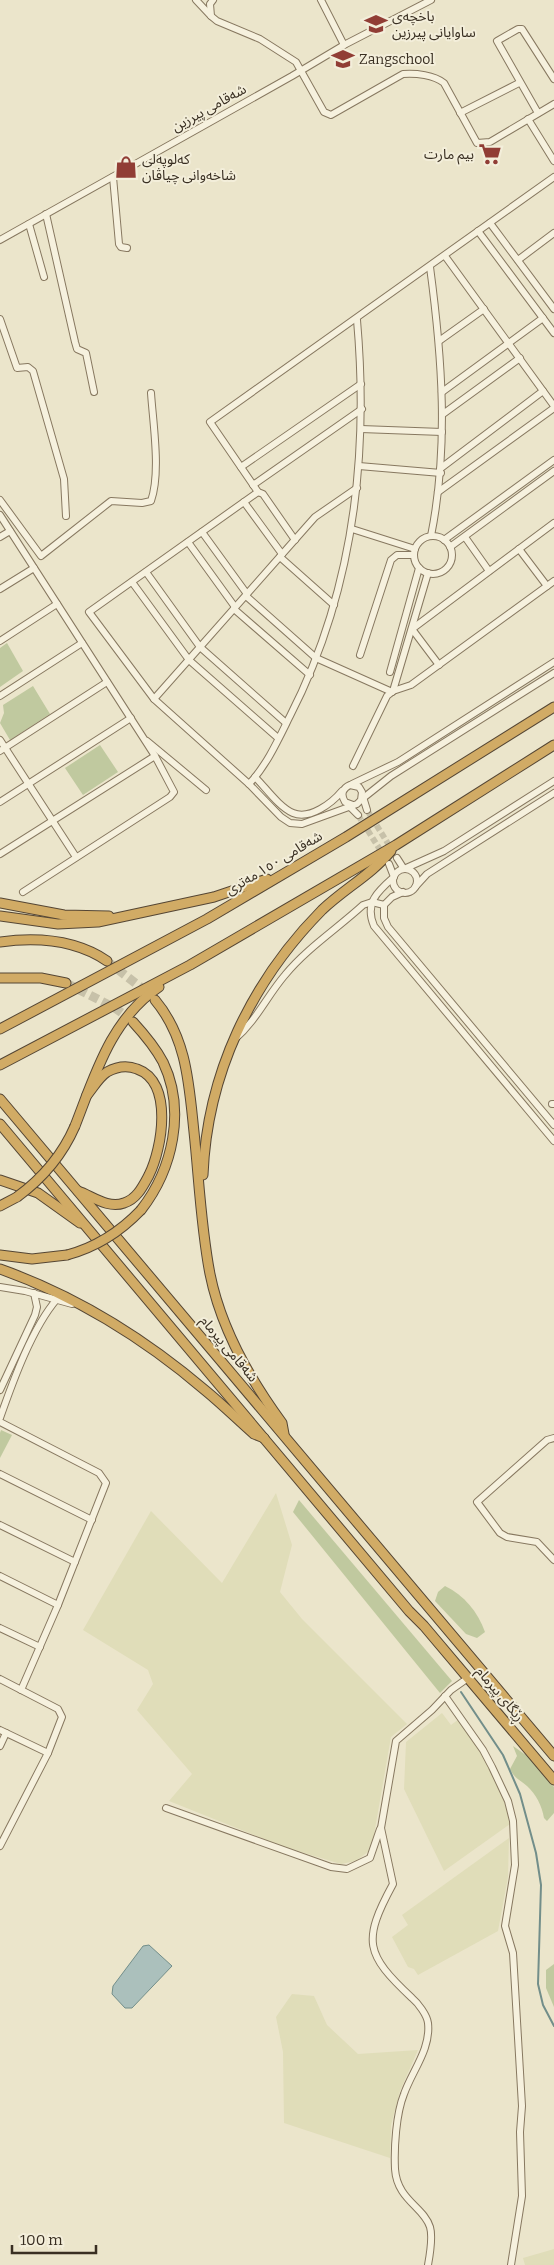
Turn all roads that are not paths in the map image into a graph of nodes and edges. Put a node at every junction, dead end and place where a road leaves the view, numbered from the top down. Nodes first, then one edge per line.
1 (196, 0) edge
2 (431, 0) edge
3 (211, 1) edge
4 (322, 1) edge
5 (211, 16) junction
6 (344, 45) junction
7 (302, 71) junction
8 (554, 79) edge
9 (519, 83) junction
10 (554, 104) edge
11 (460, 113) junction
12 (538, 113) junction
13 (528, 119) junction
14 (554, 161) edge
15 (113, 176) junction
16 (554, 177) edge
17 (46, 214) junction
18 (490, 223) junction
19 (29, 224) junction
20 (478, 231) junction
21 (554, 235) edge
22 (0, 240) edge
23 (127, 248) dead end
24 (445, 256) junction
25 (518, 260) junction
26 (430, 266) junction
27 (44, 277) dead end
28 (484, 309) junction
29 (554, 309) edge
30 (543, 318) junction
31 (0, 319) edge
32 (357, 320) junction
33 (554, 333) edge
34 (439, 341) junction
35 (509, 343) junction
36 (520, 358) junction
37 (361, 384) junction
38 (543, 391) junction
39 (94, 392) dead end
40 (442, 392) junction
41 (151, 393) dead end
42 (554, 407) edge
43 (362, 409) junction
44 (443, 414) junction
45 (361, 429) junction
46 (442, 432) junction
47 (554, 460) edge
48 (359, 466) junction
49 (241, 467) junction
50 (441, 470) junction
51 (554, 471) edge
52 (253, 485) junction
53 (357, 488) junction
54 (258, 492) junction
55 (438, 492) junction
56 (0, 500) edge
57 (244, 502) junction
58 (0, 515) edge
59 (66, 516) dead end
60 (554, 523) edge
61 (352, 529) junction
62 (10, 531) junction
63 (202, 532) junction
64 (431, 536) junction
65 (0, 537) edge
66 (465, 537) junction
67 (295, 540) junction
68 (444, 540) junction
69 (188, 542) junction
70 (450, 548) junction
71 (520, 549) junction
72 (414, 552) junction
73 (281, 556) junction
74 (34, 568) junction
75 (419, 568) junction
76 (490, 571) junction
77 (146, 572) junction
78 (428, 573) junction
79 (554, 580) edge
80 (132, 582) junction
81 (547, 586) junction
82 (0, 589) edge
83 (246, 595) junction
84 (57, 604) junction
85 (334, 605) junction
86 (235, 608) junction
87 (412, 629) junction
88 (0, 641) edge
89 (82, 643) junction
90 (200, 647) junction
91 (360, 655) dead end
92 (316, 658) junction
93 (189, 660) junction
94 (554, 662) edge
95 (439, 665) junction
96 (390, 672) dead end
97 (554, 673) edge
98 (310, 675) junction
99 (107, 682) junction
100 (392, 692) junction
101 (0, 696) edge
102 (154, 699) junction
103 (554, 707) edge
104 (130, 718) junction
105 (286, 723) junction
106 (142, 736) junction
107 (278, 738) junction
108 (0, 740) edge
109 (554, 746) edge
110 (2, 749) edge
111 (155, 756) junction
112 (353, 766) dead end
113 (255, 778) junction
114 (554, 781) edge
115 (28, 784) junction
116 (249, 784) junction
117 (347, 786) junction
118 (206, 790) dead end
119 (554, 793) edge
120 (363, 798) junction
121 (0, 802) edge
122 (350, 805) junction
123 (367, 810) tunnel mouth
124 (358, 815) tunnel mouth
125 (52, 820) junction
126 (396, 845) junction
127 (0, 854) edge
128 (76, 857) junction
129 (397, 858) tunnel mouth
130 (389, 864) tunnel mouth
131 (404, 869) junction
132 (284, 873) junction
133 (394, 877) junction
134 (416, 886) junction
135 (23, 892) dead end
136 (403, 892) junction
137 (372, 902) junction
138 (0, 903) edge
139 (384, 905) junction
140 (0, 916) edge
141 (125, 916) junction
142 (0, 942) edge
143 (107, 961) tunnel mouth
144 (190, 965) junction
145 (0, 978) edge
146 (66, 982) tunnel mouth
147 (155, 1000) tunnel mouth
148 (133, 1022) tunnel mouth
149 (0, 1029) edge
150 (232, 1042) junction
151 (0, 1065) edge
152 (87, 1095) junction
153 (0, 1099) edge
154 (540, 1108) junction
155 (531, 1114) junction
156 (0, 1124) edge
157 (554, 1125) edge
158 (554, 1141) edge
159 (0, 1180) edge
160 (76, 1190) junction
161 (0, 1206) edge
162 (202, 1211) junction
163 (85, 1226) junction
164 (0, 1255) edge
165 (0, 1269) edge
166 (0, 1287) edge
167 (34, 1293) junction
168 (57, 1299) junction
169 (88, 1309) junction
170 (0, 1390) edge
171 (0, 1420) edge
172 (284, 1437) junction
173 (554, 1438) edge
174 (266, 1439) junction
175 (0, 1474) edge
176 (92, 1520) junction
177 (0, 1525) edge
178 (554, 1560) edge
179 (75, 1562) junction
180 (0, 1576) edge
181 (58, 1604) junction
182 (435, 1617) joint
183 (0, 1628) edge
184 (40, 1647) junction
185 (468, 1678) junction
186 (0, 1680) edge
187 (21, 1690) junction
188 (445, 1696) junction
189 (3, 1731) edge
190 (0, 1746) edge
191 (48, 1753) junction
192 (554, 1756) edge
193 (554, 1780) edge
194 (166, 1808) dead end
195 (381, 1828) junction
196 (3, 1835) edge
197 (0, 1846) edge
198 (428, 2265) edge
199 (511, 2265) edge

1 - 5 street
2 - 6 street, شەقامی پیرزین
3 - 5 street
4 - 6 street
5 - 7 street
6 - 7 street, شەقامی پیرزین
7 - 11 street
7 - 15 street, شەقامی پیرزین
8 - 9 street
9 - 11 street
9 - 12 street
10 - 12 street
11 - 13 street
12 - 13 street
13 - 14 street
15 - 17 street, شەقامی پیرزین
15 - 23 street
16 - 18 street
17 - 19 street, شەقامی پیرزین
17 - 39 street
18 - 20 street
18 - 25 street
19 - 22 street, شەقامی پیرزین
19 - 27 street
20 - 24 street
20 - 30 street
21 - 25 street
24 - 26 street
24 - 28 street
25 - 29 street
26 - 32 street
26 - 34 street
28 - 34 street
28 - 35 street
30 - 33 street
30 - 35 street
31 - 59 street
32 - 37 street
32 - 49 street
34 - 40 street
35 - 36 street
35 - 40 street
36 - 38 street
36 - 44 street
37 - 43 street
37 - 49 street
38 - 42 street
38 - 50 street
40 - 44 street
41 - 56 street
42 - 55 street
43 - 45 street
43 - 52 street
44 - 46 street
45 - 46 street
45 - 48 street
46 - 50 street
47 - 68 street
48 - 50 street
48 - 53 street
49 - 52 street
50 - 55 street
51 - 66 street
52 - 54 street
53 - 61 street
53 - 67 street
54 - 57 street
54 - 67 street
55 - 64 street
57 - 63 street
57 - 73 street
58 - 62 street
60 - 71 street
61 - 72 street
61 - 85 street
62 - 65 street
62 - 74 street
63 - 69 street
63 - 83 street
64 - 68 street
64 - 72 street
66 - 70 street
66 - 76 street
67 - 73 street
68 - 70 street
69 - 77 street
69 - 86 street
70 - 78 street
71 - 76 street
71 - 81 street
72 - 75 street
72 - 91 street
73 - 83 street
73 - 85 street
74 - 82 street
74 - 84 street
75 - 78 street
75 - 96 street
76 - 87 street
77 - 80 street
77 - 90 street
78 - 87 street
79 - 81 street
80 - 93 street
80 - 102 street
81 - 95 street
83 - 86 street
83 - 92 street
84 - 88 street
84 - 89 street
85 - 92 street
86 - 90 street
86 - 98 street
87 - 95 street
87 - 100 street
89 - 99 street
89 - 101 street
90 - 93 street
90 - 105 street
92 - 98 street
92 - 100 street
93 - 102 street
93 - 107 street
94 - 117 street
95 - 100 street
97 - 120 street
98 - 105 street
99 - 104 street
99 - 110 street
100 - 112 street
102 - 116 street
103 - 132 highway, شەقامی ١٥٠ مەتری
104 - 106 street
104 - 115 street
105 - 107 street
106 - 111 street
106 - 118 street
107 - 113 street
108 - 110 street
109 - 126 highway
110 - 115 street
111 - 125 street
111 - 128 street
113 - 116 street
113 - 117 street
114 - 131 street
115 - 121 street
115 - 125 street
116 - 122 street
117 - 120 street
117 - 122 street
119 - 134 street
120 - 122 street
120 - 123 street
122 - 124 street
125 - 127 street
125 - 128 street
126 - 144 highway
126 - 150 highway
128 - 135 street
129 - 131 street
130 - 133 street
131 - 133 street
131 - 134 street
132 - 141 highway
132 - 149 highway, شەقامی ١٥٠ مەتری
133 - 136 street
133 - 137 street
134 - 136 street
136 - 139 street
137 - 139 street
137 - 150 street
137 - 155 street
138 - 141 highway
139 - 154 street
140 - 141 highway
142 - 143 highway
144 - 151 highway
144 - 152 highway
145 - 146 highway
147 - 162 highway
148 - 164 highway, bridge
150 - 162 highway
152 - 160 highway
152 - 161 highway, bridge
153 - 160 highway, شەقامی پیرمام
154 - 155 street
154 - 157 street
155 - 158 street
156 - 163 highway
159 - 163 highway
160 - 172 highway, شەقامی پیرمام
162 - 172 highway
163 - 174 highway
165 - 169 highway
166 - 167 street
167 - 168 street
167 - 170 street
168 - 169 street
168 - 171 street
169 - 174 highway
171 - 176 street
172 - 182 highway, شەقامی پیرمام
173 - 178 street
174 - 185 highway, ڕێگای پیرمام
175 - 176 street
176 - 179 street
177 - 179 street
179 - 181 street
180 - 181 street
181 - 184 street
182 - 192 highway, ڕێگای پیرمام
183 - 184 street
184 - 187 street
185 - 188 street
185 - 193 highway, ڕێگای پیرمام
186 - 187 street
187 - 191 street
188 - 195 street
188 - 199 street
189 - 190 street
189 - 191 street
191 - 196 street
194 - 195 street
195 - 198 street
196 - 197 street

